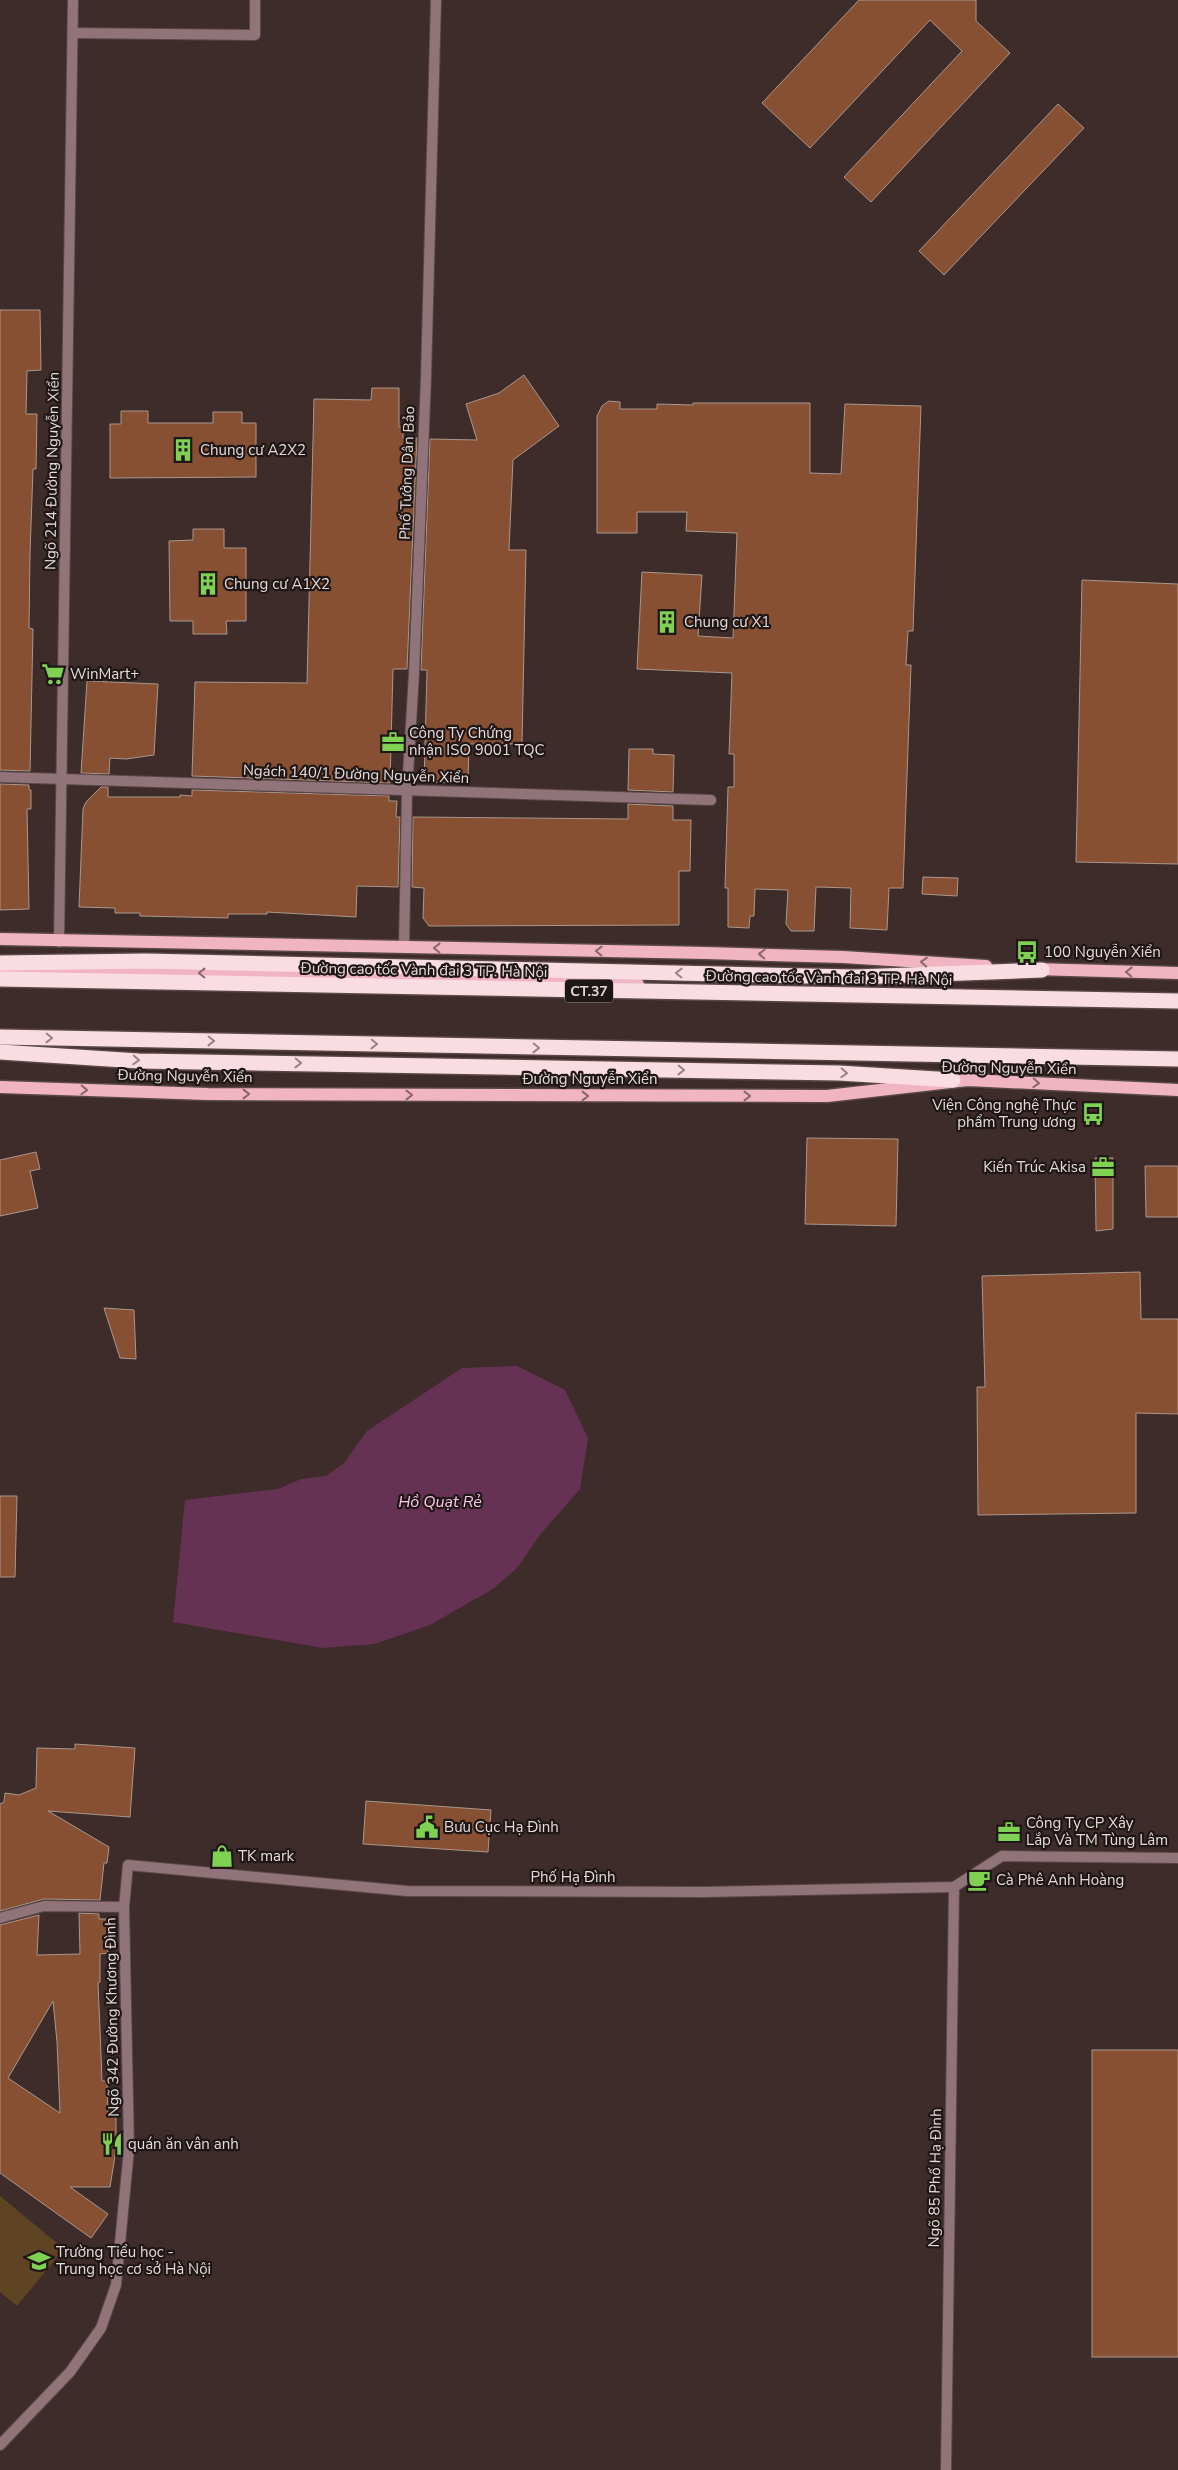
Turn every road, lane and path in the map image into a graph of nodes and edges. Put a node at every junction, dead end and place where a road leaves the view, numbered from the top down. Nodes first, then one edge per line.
1 (74, 0) edge
2 (255, 0) edge
3 (436, 0) edge
4 (73, 33) junction
5 (0, 777) edge
6 (62, 778) junction
7 (407, 792) junction
8 (711, 800) dead end
9 (0, 939) edge
10 (59, 942) junction
11 (404, 948) junction
12 (0, 963) edge
13 (1042, 970) junction
14 (0, 971) edge
15 (1178, 973) edge
16 (0, 979) edge
17 (1178, 994) edge
18 (1178, 1002) edge
19 (0, 1037) edge
20 (0, 1052) edge
21 (1178, 1059) edge
22 (953, 1080) junction
23 (0, 1087) edge
24 (1178, 1090) edge
25 (1178, 1858) edge
26 (954, 1887) junction
27 (124, 1907) junction
28 (0, 1918) edge
29 (0, 2444) edge
30 (946, 2470) edge

1 - 4 street, Ngõ 214 Đường Nguyễn Xiển
2 - 4 street
3 - 7 street, Phố Tưởng Dân Bảo
4 - 6 street, Ngõ 214 Đường Nguyễn Xiển
5 - 6 street, Ngách 140/1 Đường Nguyễn Xiển
6 - 7 street, Ngách 140/1 Đường Nguyễn Xiển
6 - 10 street, Ngõ 214 Đường Nguyễn Xiển
7 - 8 street, Ngách 140/1 Đường Nguyễn Xiển
7 - 11 street, Phố Tưởng Dân Bảo
9 - 10 main road
10 - 11 main road
13 -> 11 main road
13 -> 12 highway
15 -> 13 main road
17 -> 14 main road
16 - 18 highway, Đường cao tốc Vành đai 3 TP. Hà Nội / CT.37
19 -> 21 highway
20 -> 22 highway
23 -> 22 main road, Đường Nguyễn Xiển
22 -> 24 main road, Đường Nguyễn Xiển
25 - 26 street
26 - 27 street, Phố Hạ Đình
26 - 30 street, Ngõ 85 Phố Hạ Đình
27 - 28 street
27 - 29 street, Ngõ 342 Đường Khương Đình

